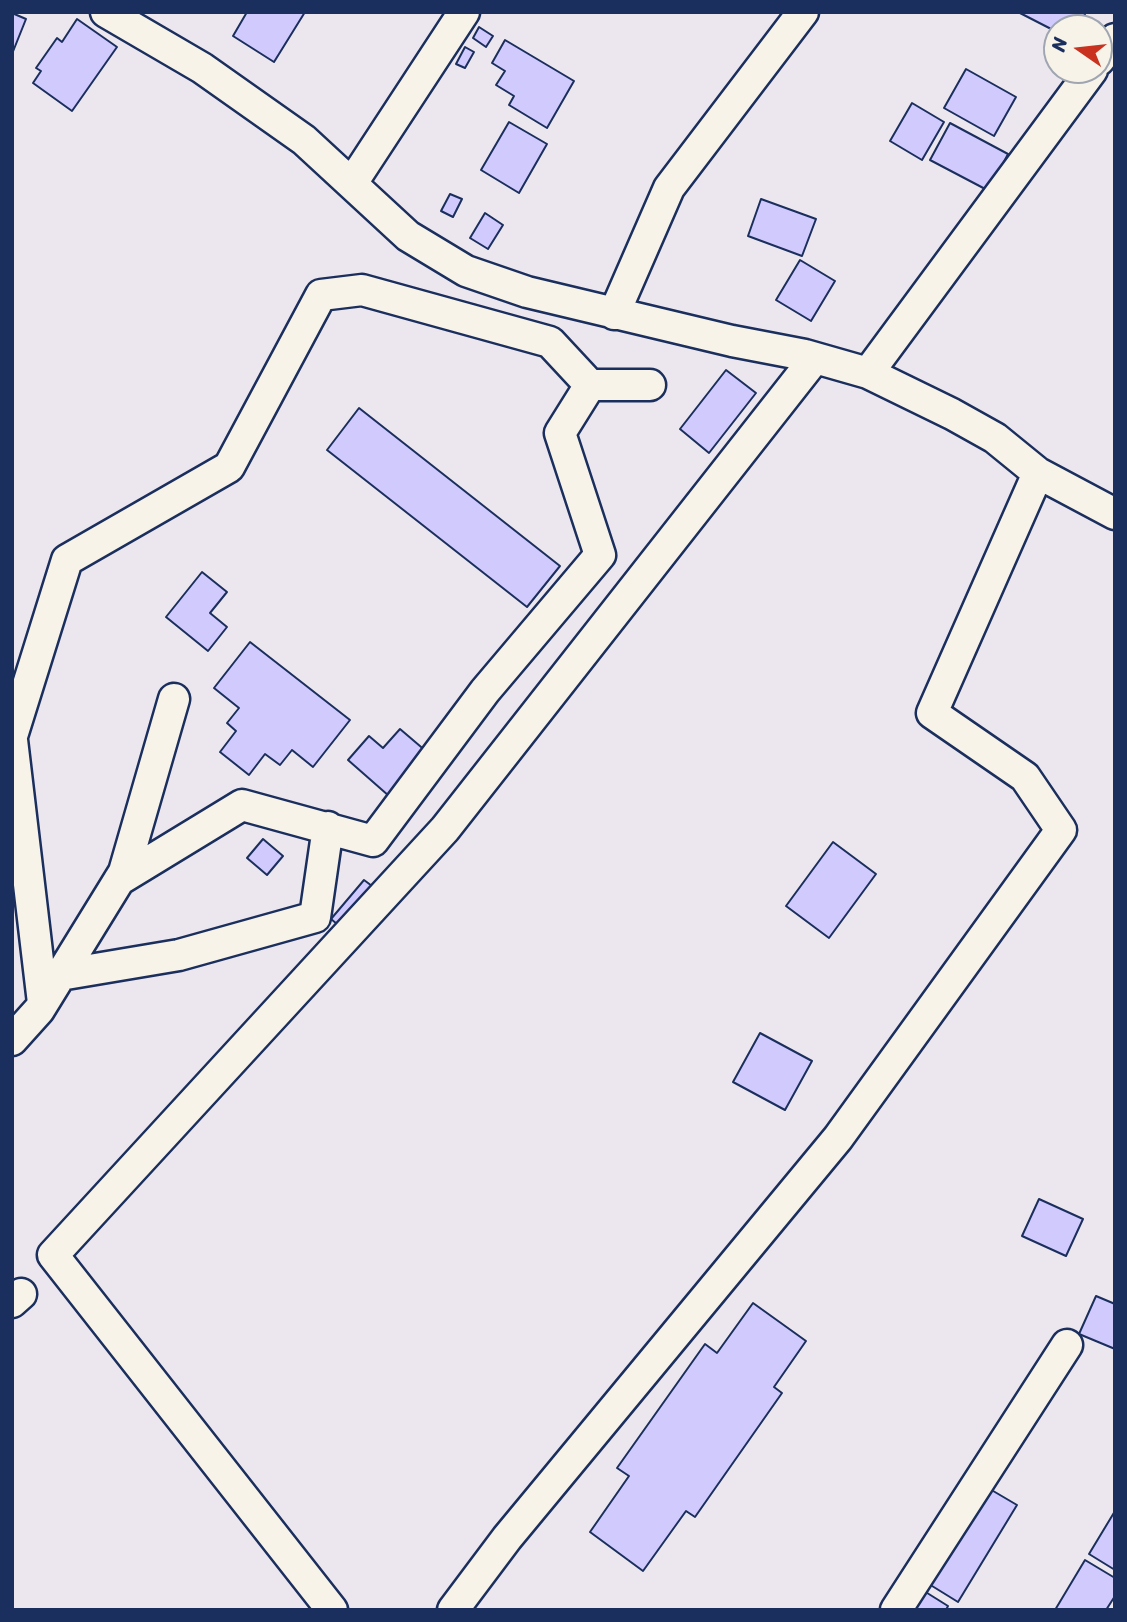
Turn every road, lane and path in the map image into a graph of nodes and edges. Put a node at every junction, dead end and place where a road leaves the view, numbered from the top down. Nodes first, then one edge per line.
1 (106, 12) edge
2 (464, 12) edge
3 (803, 12) edge
4 (1082, 84) edge
5 (352, 183) junction
6 (614, 314) junction
7 (815, 358) junction
8 (868, 373) junction
9 (590, 385) junction
10 (650, 385) dead end
11 (1038, 473) junction
12 (1115, 514) edge
13 (174, 699) dead end
14 (12, 738) edge
15 (328, 827) junction
16 (119, 880) junction
17 (61, 975) junction
18 (43, 1003) junction
19 (12, 1040) edge
20 (1067, 1345) dead end
21 (332, 1610) edge
22 (453, 1610) edge
23 (896, 1610) edge

1 - 5 street
2 - 5 street
3 - 6 street
4 - 8 street
5 - 6 street
6 - 7 street
7 - 8 street
7 - 21 street
8 - 11 street
9 - 10 street
9 - 14 street
9 - 15 street
11 - 12 street
11 - 22 street
13 - 16 street
14 - 18 street
15 - 16 street
15 - 17 street
16 - 17 street
17 - 18 street
18 - 19 street
20 - 23 street

